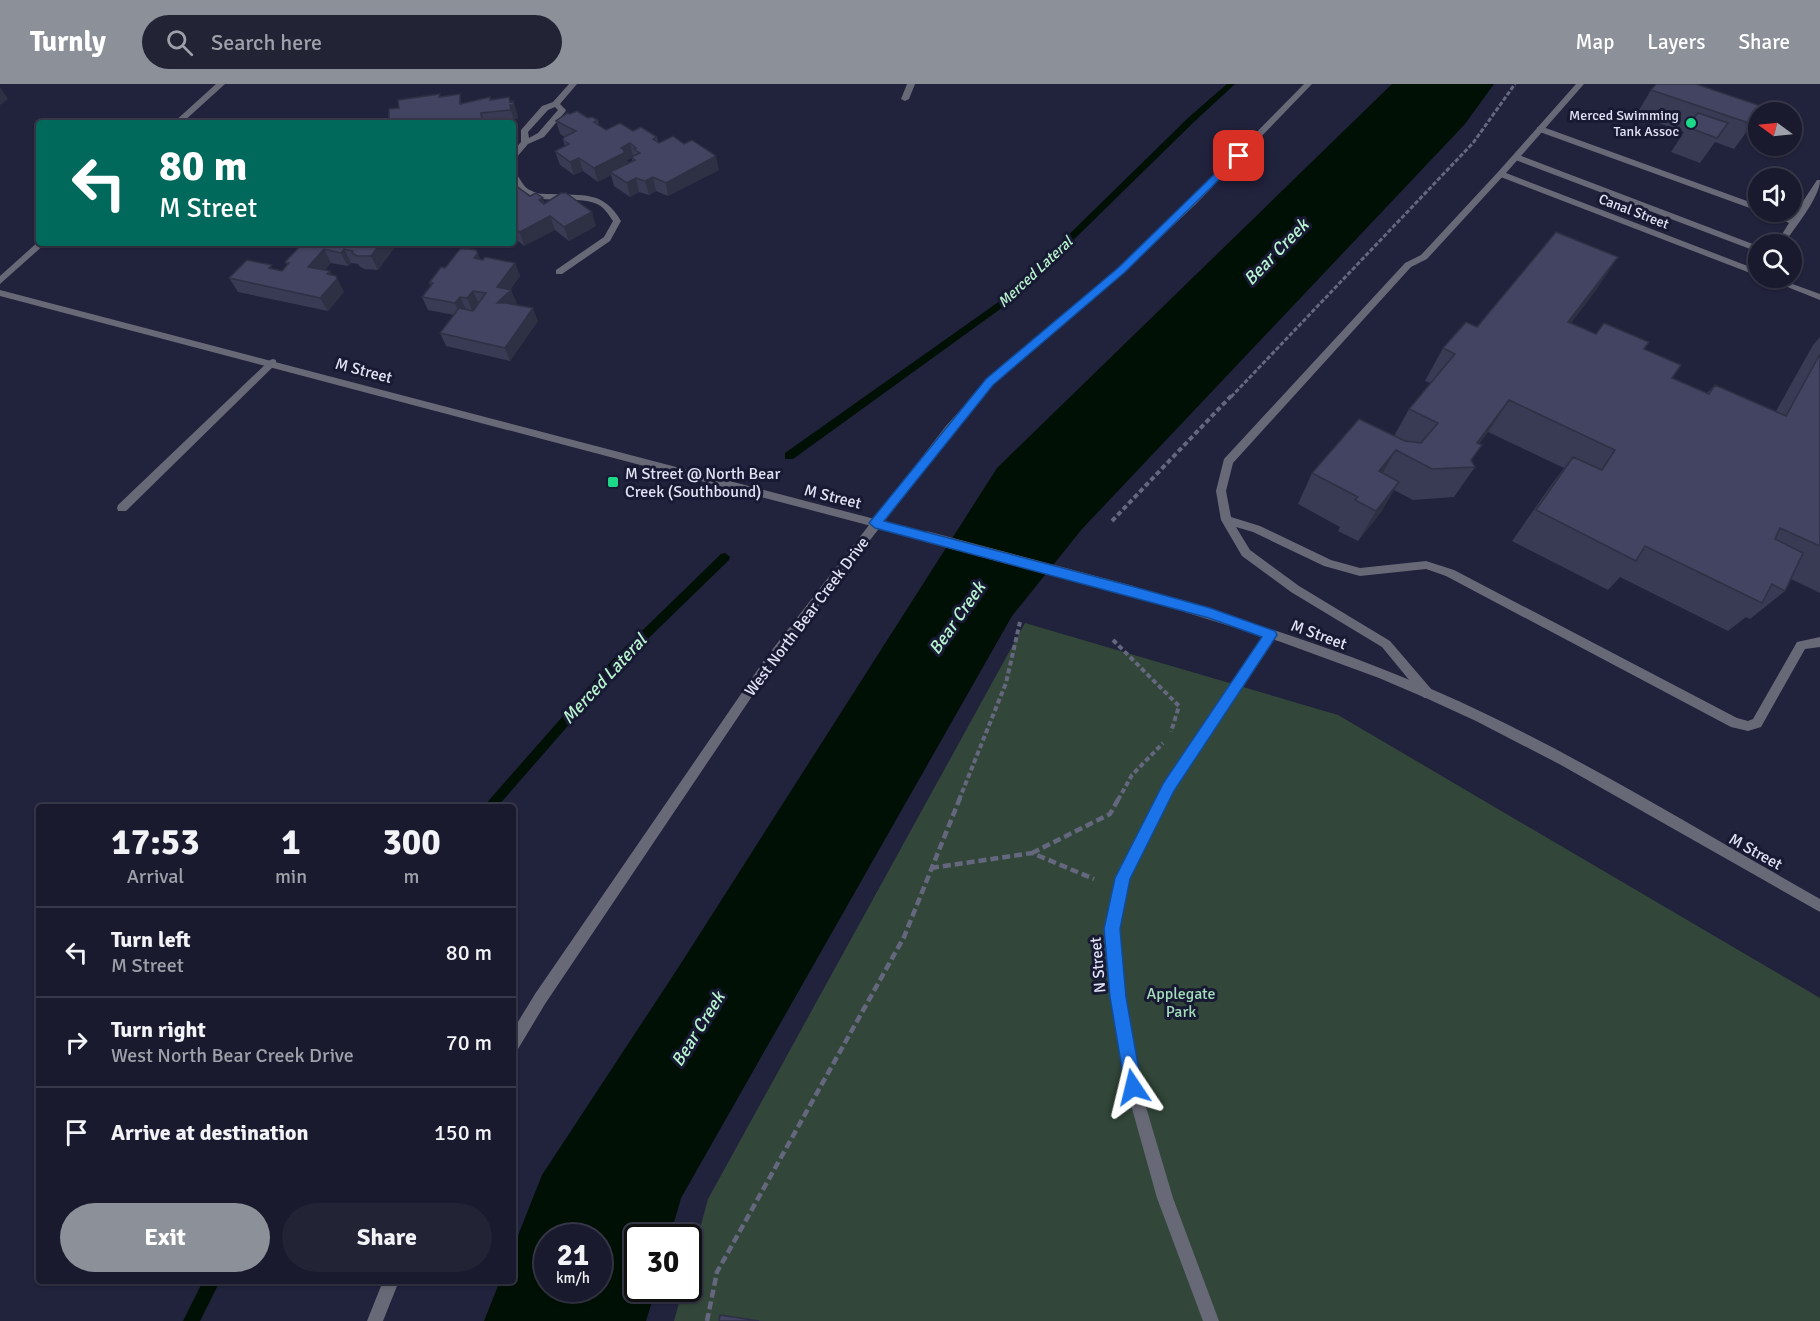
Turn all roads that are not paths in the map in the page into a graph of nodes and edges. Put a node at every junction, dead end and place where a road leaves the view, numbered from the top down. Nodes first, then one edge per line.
1 (221, 84) edge
2 (573, 84) edge
3 (911, 84) edge
4 (1308, 84) edge
5 (1580, 84) edge
6 (905, 99) dead end
7 (556, 104) junction
8 (180, 120) edge
9 (1540, 129) junction
10 (525, 142) junction
11 (516, 152) edge
12 (1516, 157) junction
13 (1501, 174) junction
14 (516, 180) edge
15 (1820, 182) edge
16 (1748, 204) edge
17 (1802, 211) edge
18 (1795, 222) edge
19 (1787, 234) edge
20 (1748, 245) edge
21 (39, 246) edge
22 (1748, 269) edge
23 (559, 272) dead end
24 (0, 280) edge
25 (1796, 288) edge
26 (0, 293) edge
27 (1820, 297) edge
28 (273, 363) junction
29 (122, 508) dead end
30 (1226, 520) junction
31 (875, 523) junction
32 (1271, 635) junction
33 (1820, 642) edge
34 (1428, 694) junction
35 (1820, 906) edge
36 (516, 1039) edge
37 (390, 1284) edge
38 (375, 1321) edge
39 (1211, 1321) edge

1 - 8 street
2 - 7 street
3 - 6 street
4 - 31 street, West North Bear Creek Drive
5 - 9 street
7 - 10 street
7 - 10 street
9 - 12 street
9 - 16 street
10 - 11 street
12 - 13 street
12 - 20 street
13 - 22 street, Canal Street
13 - 30 street
14 - 23 street
15 - 17 street
18 - 19 street
21 - 24 street
25 - 27 street
26 - 28 street, M Street
28 - 29 street
28 - 31 street, M Street
30 - 33 street
30 - 34 street
31 - 32 street, M Street, bridge
31 - 36 street, West North Bear Creek Drive
32 - 34 street, M Street
32 - 39 street, N Street
34 - 35 street, M Street
37 - 38 street

